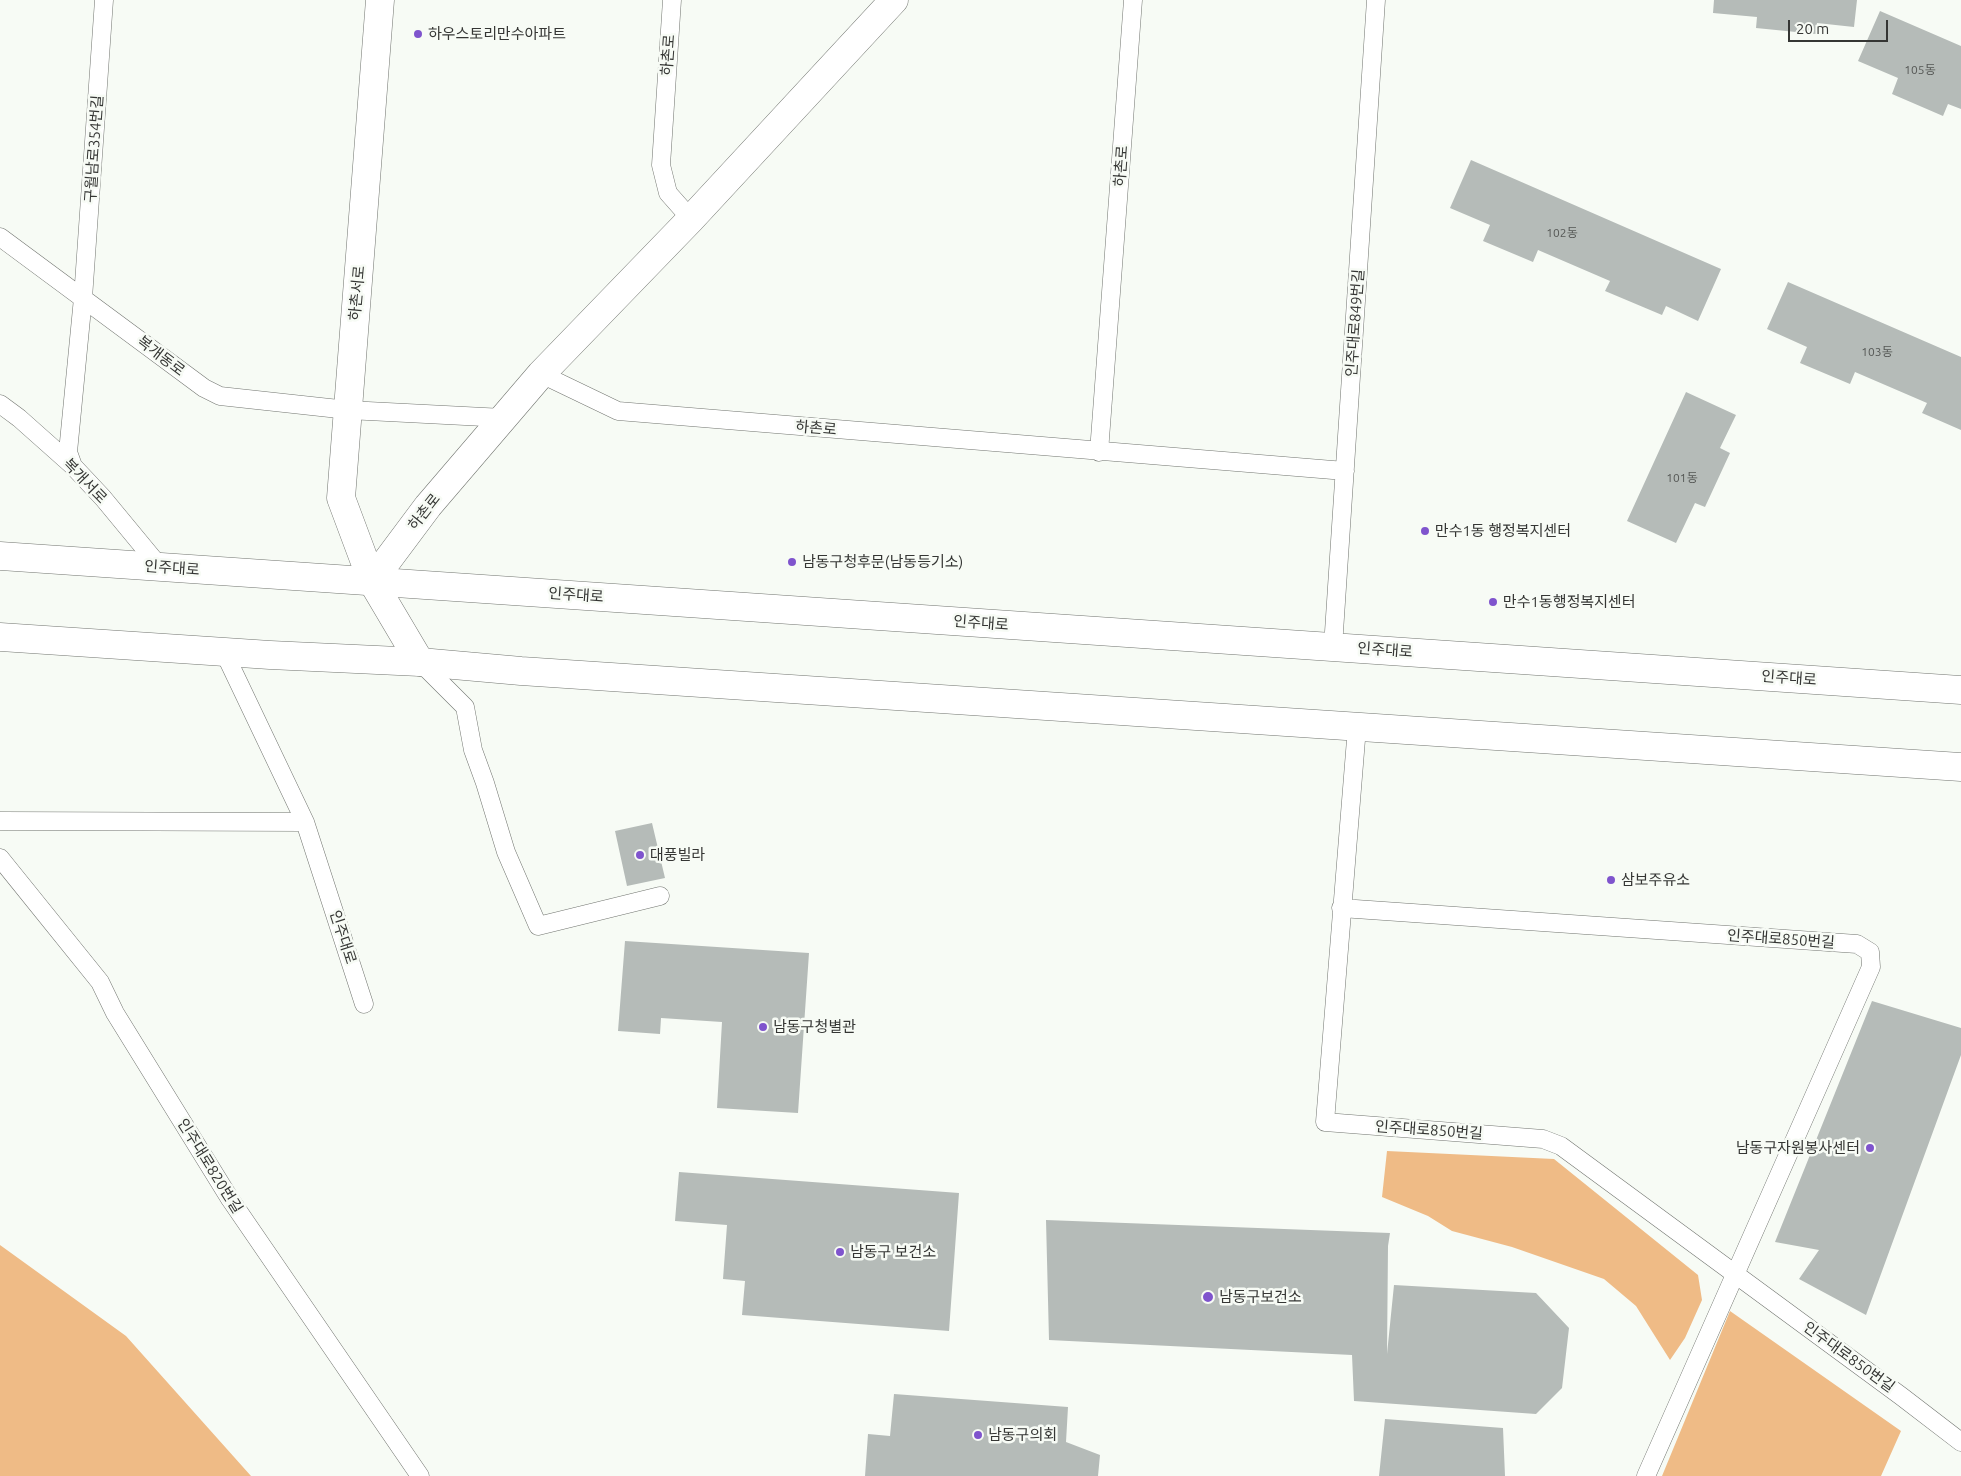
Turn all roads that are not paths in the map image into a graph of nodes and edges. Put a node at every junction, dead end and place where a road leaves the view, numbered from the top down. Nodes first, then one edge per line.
1 (104, 0) edge
2 (380, 0) edge
3 (672, 0) edge
4 (894, 0) edge
5 (1133, 0) edge
6 (1376, 0) edge
7 (691, 219) junction
8 (0, 237) edge
9 (83, 298) junction
10 (541, 374) junction
11 (0, 404) edge
12 (348, 410) junction
13 (504, 418) junction
14 (1099, 452) junction
15 (73, 466) junction
16 (1345, 471) junction
17 (0, 556) edge
18 (160, 567) junction
19 (372, 581) junction
20 (0, 637) edge
21 (1333, 647) junction
22 (224, 652) junction
23 (420, 662) junction
24 (1961, 690) edge
25 (1357, 727) junction
26 (1961, 767) edge
27 (0, 821) edge
28 (305, 822) junction
29 (0, 858) edge
30 (660, 896) dead end
31 (1341, 908) junction
32 (364, 1004) dead end
33 (1736, 1273) junction
34 (1961, 1442) edge
35 (420, 1476) edge
36 (1646, 1476) edge

1 - 9 lane, 구월남로354번길
2 - 12 main road, 하촌서로
3 - 7 lane, 하촌로
4 - 7 main road, 하촌로
5 - 14 lane, 하촌로
6 - 16 lane, 인주대로849번길
7 - 10 main road, 하촌로
8 - 9 lane, 복개동로
9 - 12 lane, 복개동로
9 - 15 lane, 구월남로354번길
10 - 13 main road, 하촌로
10 - 14 lane, 하촌로
11 - 15 lane, 복개서로
12 - 13 lane, 복개동로
12 - 19 main road, 하촌서로
13 - 19 main road, 하촌로
14 - 16 lane, 하촌로
15 - 18 lane, 복개서로
16 - 21 lane, 인주대로849번길
17 - 18 main road, 인주대로
18 - 19 main road, 인주대로
19 - 21 main road, 인주대로
19 - 23 main road
20 - 22 main road
21 - 24 main road, 인주대로
22 - 23 main road
22 - 28 lane, 인주대로
23 - 25 main road
23 - 30 lane
25 - 26 main road
25 - 31 lane, 인주대로850번길
27 - 28 lane
28 - 32 lane, 인주대로
29 - 35 lane, 인주대로820번길
31 - 33 lane, 인주대로850번길
31 - 33 lane, 인주대로850번길
33 - 34 lane, 인주대로850번길
33 - 36 lane

